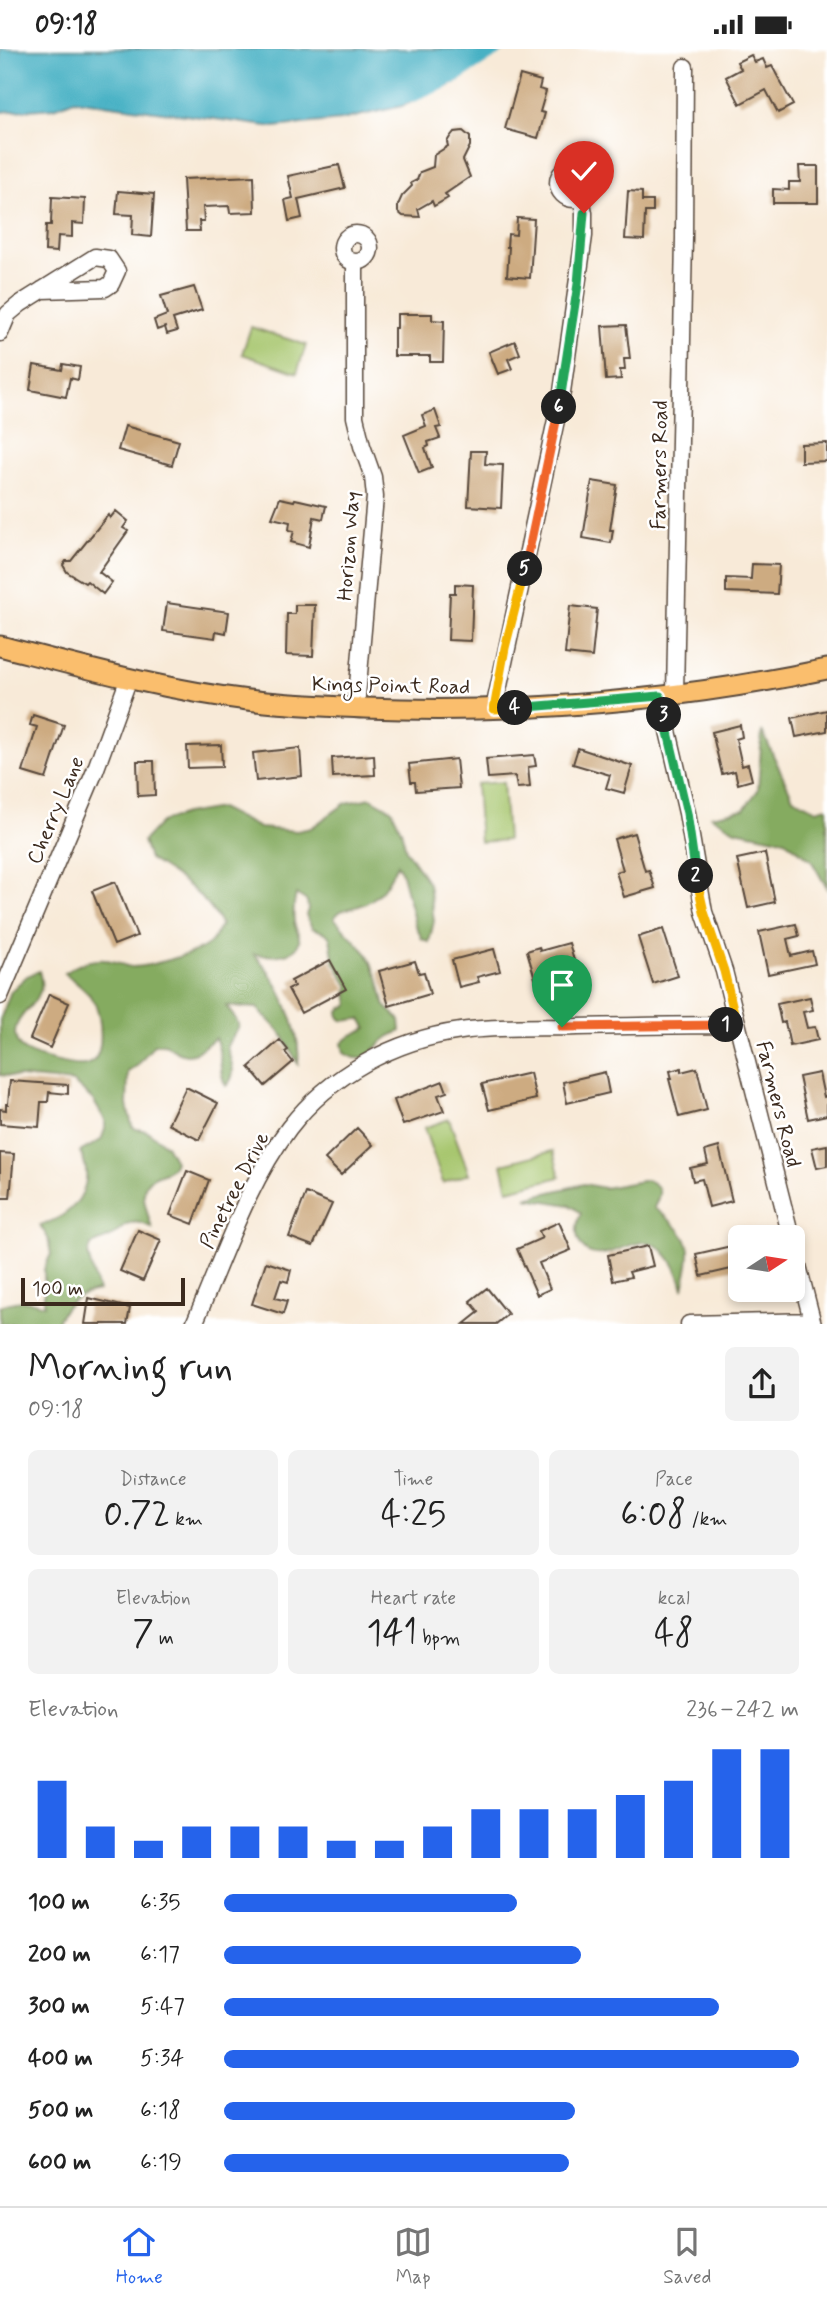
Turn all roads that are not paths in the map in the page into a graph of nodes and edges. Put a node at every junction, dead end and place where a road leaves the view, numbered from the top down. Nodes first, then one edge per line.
1 (685, 67) dead end
2 (581, 197) dead end
3 (355, 263) dead end
4 (42, 290) dead end
5 (0, 333) edge
6 (0, 646) edge
7 (827, 669) edge
8 (129, 678) junction
9 (668, 695) junction
10 (356, 707) junction
11 (494, 709) junction
12 (0, 996) edge
13 (737, 1025) junction
14 (788, 1225) edge
15 (805, 1295) edge
16 (812, 1323) edge
17 (194, 1324) edge
18 (689, 1324) edge

1 - 9 street, Farmers Road
2 - 11 street
3 - 10 street, Horizon Way
4 - 5 street
6 - 8 main road, Kings Point Road
7 - 9 main road, Kings Point Road
8 - 10 main road, Kings Point Road
8 - 12 street, Cherry Lane
9 - 11 main road, Kings Point Road
9 - 13 street, Farmers Road
10 - 11 main road, Kings Point Road
13 - 14 street, Farmers Road
13 - 17 street, Pinetree Drive
15 - 16 street
16 - 18 street

